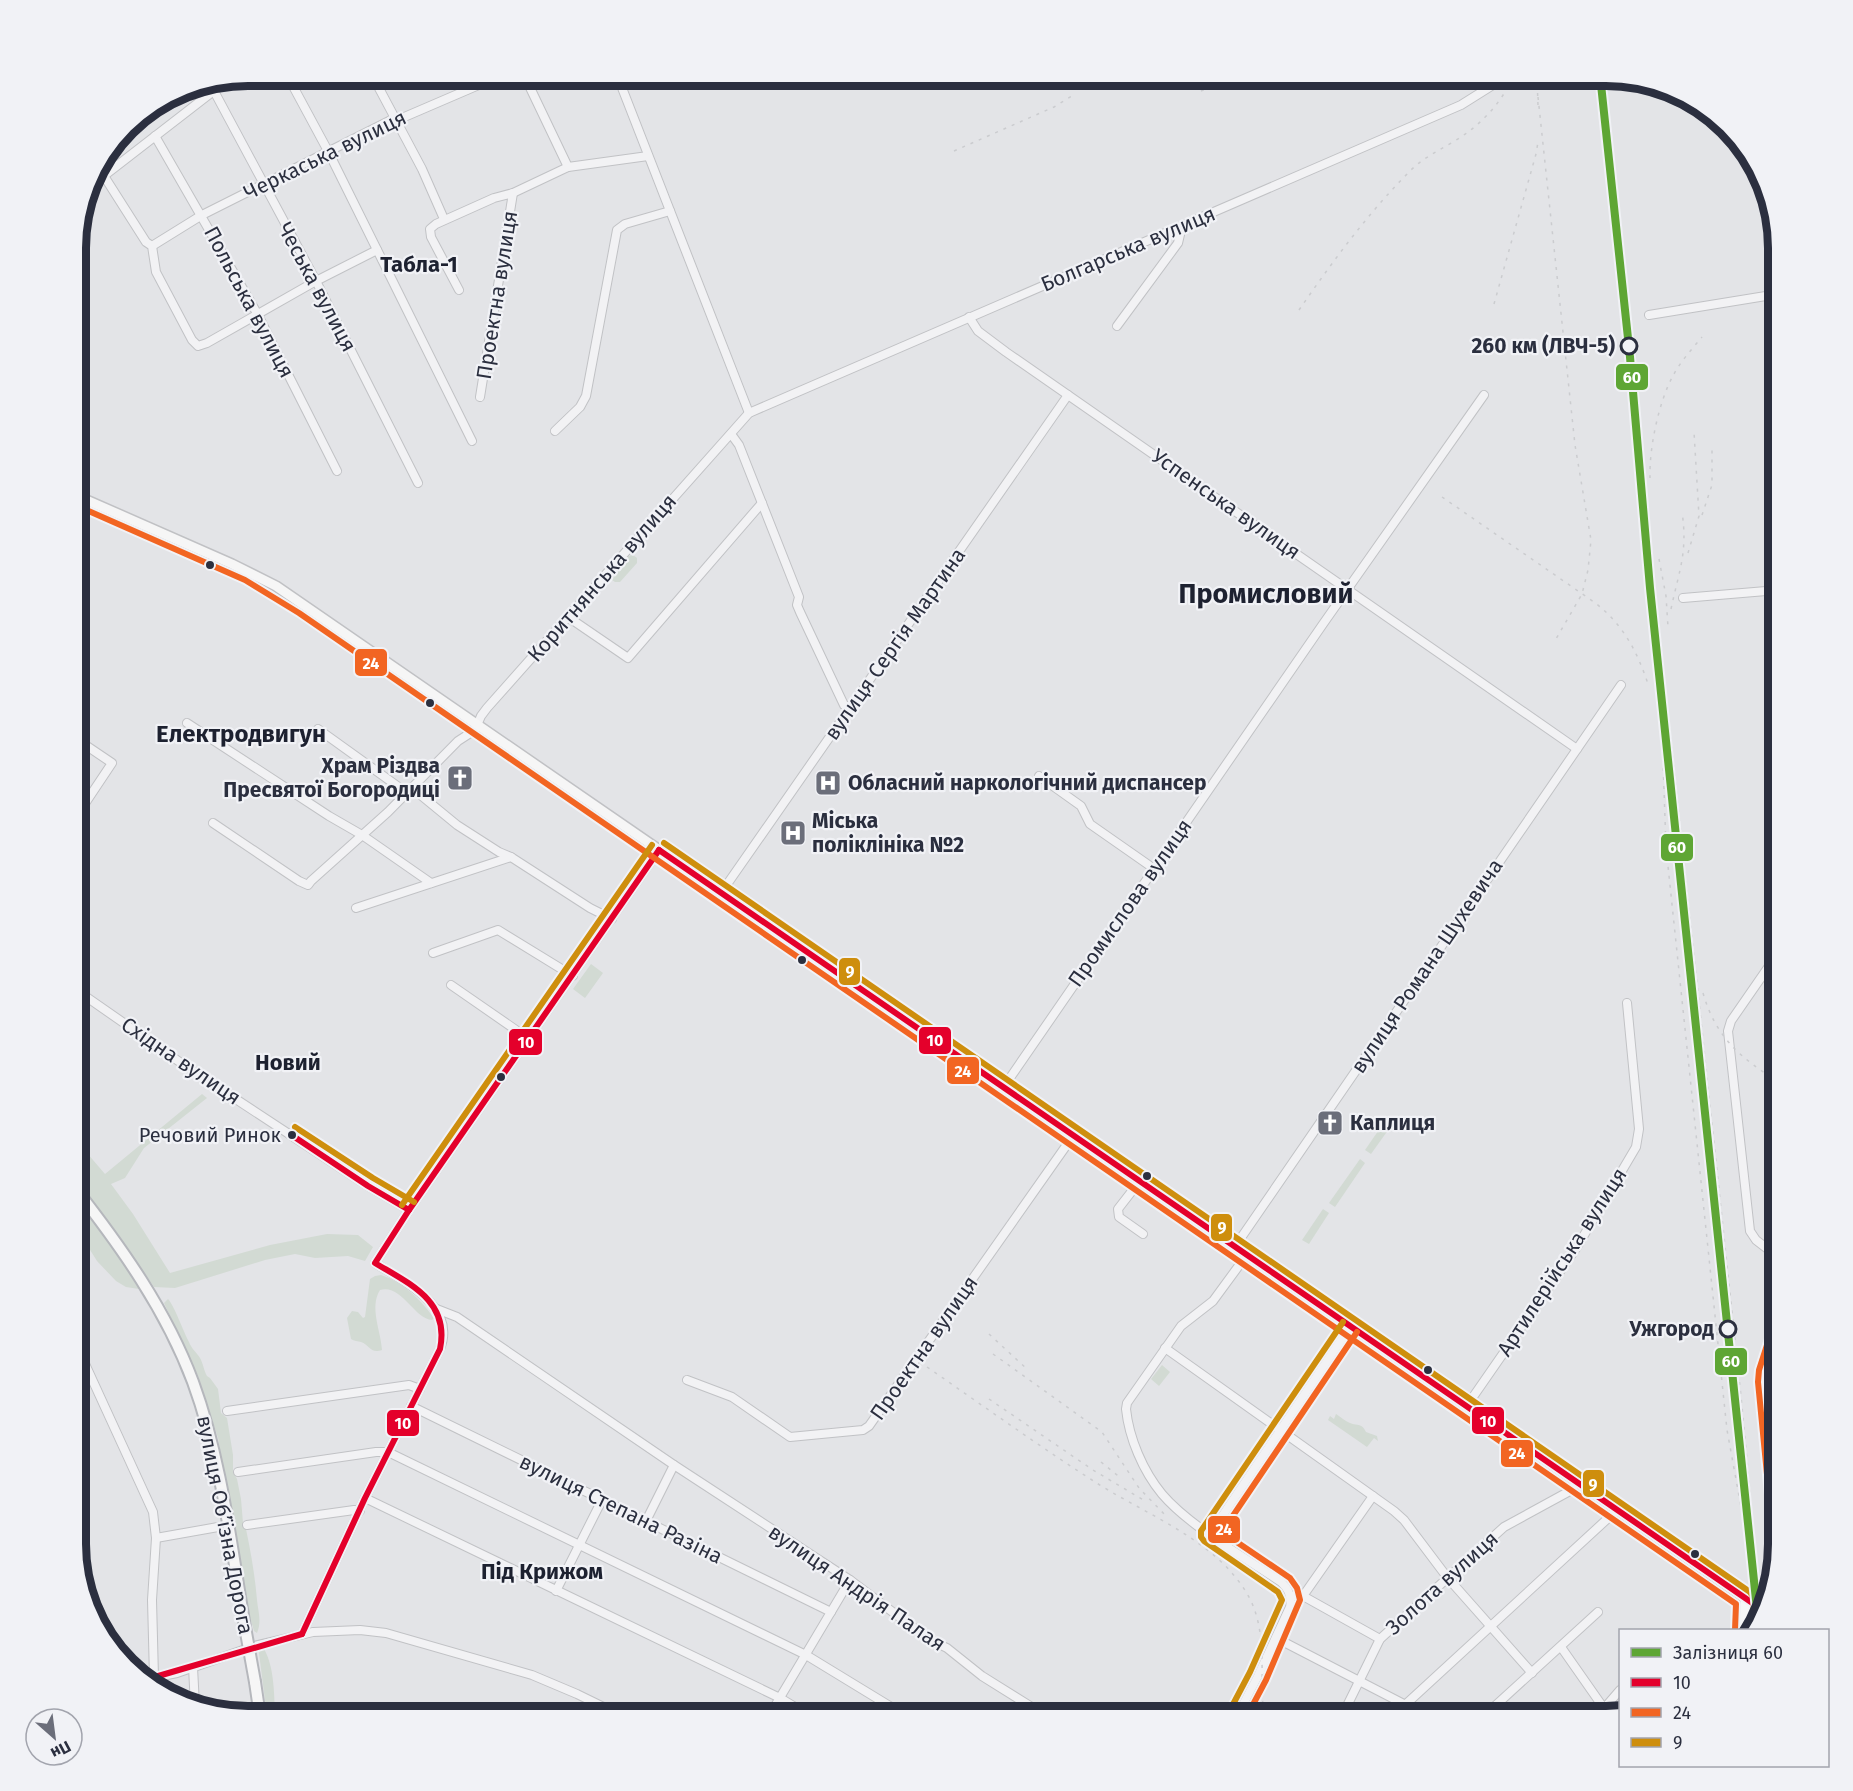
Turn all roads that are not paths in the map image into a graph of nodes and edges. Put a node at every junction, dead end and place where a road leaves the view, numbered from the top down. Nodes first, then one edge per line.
1 (292, 86) edge
2 (378, 86) edge
3 (464, 86) edge
4 (476, 86) edge
5 (529, 86) edge
6 (621, 86) edge
7 (1491, 86) edge
8 (218, 89) edge
9 (466, 90) junction
10 (214, 92) junction
11 (395, 118) junction
12 (155, 136) junction
13 (328, 151) junction
14 (648, 156) junction
15 (568, 167) junction
16 (105, 176) junction
17 (101, 178) edge
18 (263, 184) junction
19 (513, 193) junction
20 (670, 211) junction
21 (202, 216) junction
22 (444, 219) junction
23 (1182, 226) junction
24 (152, 246) junction
25 (377, 250) junction
26 (316, 281) junction
27 (459, 290) dead end
28 (1768, 296) edge
29 (258, 315) junction
30 (1649, 315) dead end
31 (969, 317) junction
32 (1118, 326) dead end
33 (1068, 395) junction
34 (1484, 395) dead end
35 (480, 397) dead end
36 (749, 413) junction
37 (555, 431) dead end
38 (731, 434) junction
39 (472, 441) dead end
40 (337, 471) dead end
41 (418, 483) dead end
42 (86, 500) edge
43 (762, 503) junction
44 (1348, 589) junction
45 (1768, 591) edge
46 (1683, 598) dead end
47 (568, 617) junction
48 (1621, 686) dead end
49 (850, 709) junction
50 (187, 723) dead end
51 (477, 724) junction
52 (318, 729) dead end
53 (86, 745) edge
54 (1577, 749) junction
55 (1039, 776) dead end
56 (410, 790) junction
57 (86, 802) edge
58 (213, 823) dead end
59 (362, 835) junction
60 (659, 850) junction
61 (511, 857) junction
62 (1153, 868) junction
63 (431, 883) junction
64 (721, 893) junction
65 (356, 908) dead end
66 (612, 919) junction
67 (434, 953) dead end
68 (1768, 967) edge
69 (573, 976) junction
70 (451, 985) dead end
71 (86, 996) edge
72 (1627, 1003) dead end
73 (529, 1039) junction
74 (1003, 1088) junction
75 (1073, 1136) junction
76 (1139, 1182) junction
77 (86, 1203) edge
78 (409, 1210) junction
79 (1143, 1234) dead end
80 (1234, 1248) junction
81 (1768, 1250) edge
82 (1246, 1256) junction
83 (434, 1308) junction
84 (1350, 1327) junction
85 (1165, 1348) junction
86 (86, 1365) edge
87 (687, 1380) dead end
88 (420, 1389) junction
89 (411, 1406) junction
90 (1466, 1407) junction
91 (226, 1411) dead end
92 (1281, 1430) junction
93 (388, 1452) junction
94 (674, 1465) junction
95 (238, 1472) dead end
96 (1577, 1483) junction
97 (1373, 1496) junction
98 (365, 1498) junction
99 (602, 1500) junction
100 (1617, 1510) junction
101 (360, 1511) junction
102 (646, 1521) junction
103 (247, 1525) dead end
104 (218, 1527) dead end
105 (1210, 1534) junction
106 (156, 1538) junction
107 (579, 1546) junction
108 (1447, 1577) junction
109 (850, 1580) junction
110 (556, 1591) junction
111 (1291, 1596) junction
112 (1303, 1596) junction
113 (1745, 1599) junction
114 (1755, 1605) edge
115 (831, 1612) junction
116 (1598, 1612) dead end
117 (1490, 1626) junction
118 (1744, 1627) edge
119 (302, 1634) junction
120 (1276, 1638) junction
121 (1380, 1639) junction
122 (254, 1646) dead end
123 (1560, 1647) junction
124 (243, 1650) dead end
125 (806, 1655) junction
126 (193, 1667) junction
127 (151, 1673) edge
128 (1532, 1673) junction
129 (156, 1677) edge
130 (1359, 1682) junction
131 (1619, 1691) edge
132 (194, 1696) edge
133 (780, 1698) junction
134 (1406, 1705) joint
135 (259, 1706) edge
136 (602, 1706) edge
137 (775, 1706) edge
138 (793, 1706) edge
139 (890, 1706) edge
140 (1030, 1706) edge
141 (1242, 1706) edge
142 (1347, 1706) edge
143 (1495, 1706) edge
144 (1602, 1706) edge
145 (1604, 1706) edge

1 - 13 street
2 - 11 street
3 - 9 street
4 - 9 street, Черкаська вулиця
5 - 15 street
6 - 14 street
7 - 23 street, Болгарська вулиця
8 - 10 street
9 - 11 street, Черкаська вулиця
10 - 12 street
10 - 18 street, Чеська вулиця
11 - 13 street, Черкаська вулиця
11 - 22 street
12 - 16 street
12 - 21 street, Польська вулиця
13 - 18 street, Черкаська вулиця
13 - 25 street
14 - 15 street
14 - 20 street
15 - 19 street
16 - 17 street
16 - 24 street
18 - 21 street, Черкаська вулиця
18 - 26 street, Чеська вулиця
19 - 22 street
19 - 35 street, Проектна вулиця
20 - 36 street
20 - 37 street
21 - 24 street, Черкаська вулиця
21 - 29 street, Польська вулиця
22 - 27 street
23 - 31 street, Болгарська вулиця
23 - 32 street
24 - 29 street
25 - 26 street
25 - 39 street
26 - 29 street
26 - 41 street, Чеська вулиця
28 - 30 street
29 - 40 street, Польська вулиця
31 - 33 street, Успенська вулиця
31 - 36 street, Болгарська вулиця
33 - 44 street, Успенська вулиця
33 - 49 street, вулиця Сергія Мартина
34 - 44 street, Промислова вулиця
36 - 38 street, Коритнянська вулиця
38 - 43 street
38 - 47 street, Коритнянська вулиця
42 - 51 main road
43 - 47 street
43 - 49 street
44 - 54 street, Успенська вулиця
44 - 62 street, Промислова вулиця
45 - 46 street
47 - 51 street, Коритнянська вулиця
48 - 54 street, вулиця Романа Шухевича
49 - 64 street, вулиця Сергія Мартина
50 - 59 street
51 - 56 street, Коритнянська вулиця
51 - 60 main road
52 - 56 street
53 - 57 street
54 - 80 street, вулиця Романа Шухевича
55 - 62 street
56 - 59 street, Коритнянська вулиця
56 - 61 street
58 - 59 street, Коритнянська вулиця
59 - 63 street
60 - 64 main road
60 - 66 street
61 - 63 street
61 - 66 street
62 - 74 street, Промислова вулиця
63 - 65 street
64 - 74 main road
66 - 69 street
67 - 69 street
68 - 81 street
69 - 73 street
70 - 73 street
71 - 78 street, Східна вулиця
72 - 90 street, Артилерійська вулиця
73 - 78 street
74 - 75 main road
75 - 76 main road
75 - 87 street, Проектна вулиця
76 - 79 street
76 - 80 main road
77 - 135 highway, вулиця Обʼїзна Дорога, bridge
78 - 83 street
80 - 82 main road
82 - 84 main road
82 - 85 street
83 - 88 street
83 - 94 street, вулиця Андрія Палая
84 - 90 main road
84 - 92 street
85 - 92 street
85 - 105 street
86 - 106 street
88 - 89 street
88 - 91 street
89 - 93 street
89 - 99 street, вулиця Степана Разіна
90 - 96 main road
92 - 97 street
92 - 105 street
93 - 95 street
93 - 98 street
93 - 107 street
94 - 102 street
94 - 109 street, вулиця Андрія Палая
96 - 100 main road
96 - 108 street, Золота вулиця
97 - 108 street
97 - 112 street
98 - 101 street
98 - 110 street
99 - 102 street, вулиця Степана Разіна
99 - 107 street
100 - 113 main road
100 - 117 street
101 - 103 street
101 - 119 street
102 - 115 street, вулиця Степана Разіна
104 - 106 street
105 - 111 street
106 - 127 street
107 - 110 street
107 - 125 street
108 - 117 street
108 - 121 street, Золота вулиця
109 - 115 street
109 - 140 street, вулиця Андрія Палая
110 - 133 street
111 - 112 street
111 - 120 street
112 - 121 street
113 - 114 main road
113 - 118 main road
115 - 125 street
116 - 123 street
117 - 128 street
117 - 134 street
119 - 122 street
119 - 136 street
120 - 130 street
120 - 141 street
121 - 130 street, Золота вулиця
123 - 128 street
123 - 144 street
124 - 126 street
125 - 133 street
125 - 139 street
126 - 129 street
126 - 132 street
128 - 143 street
130 - 134 street
130 - 142 street, Золота вулиця
131 - 145 street
133 - 137 street
133 - 138 street

